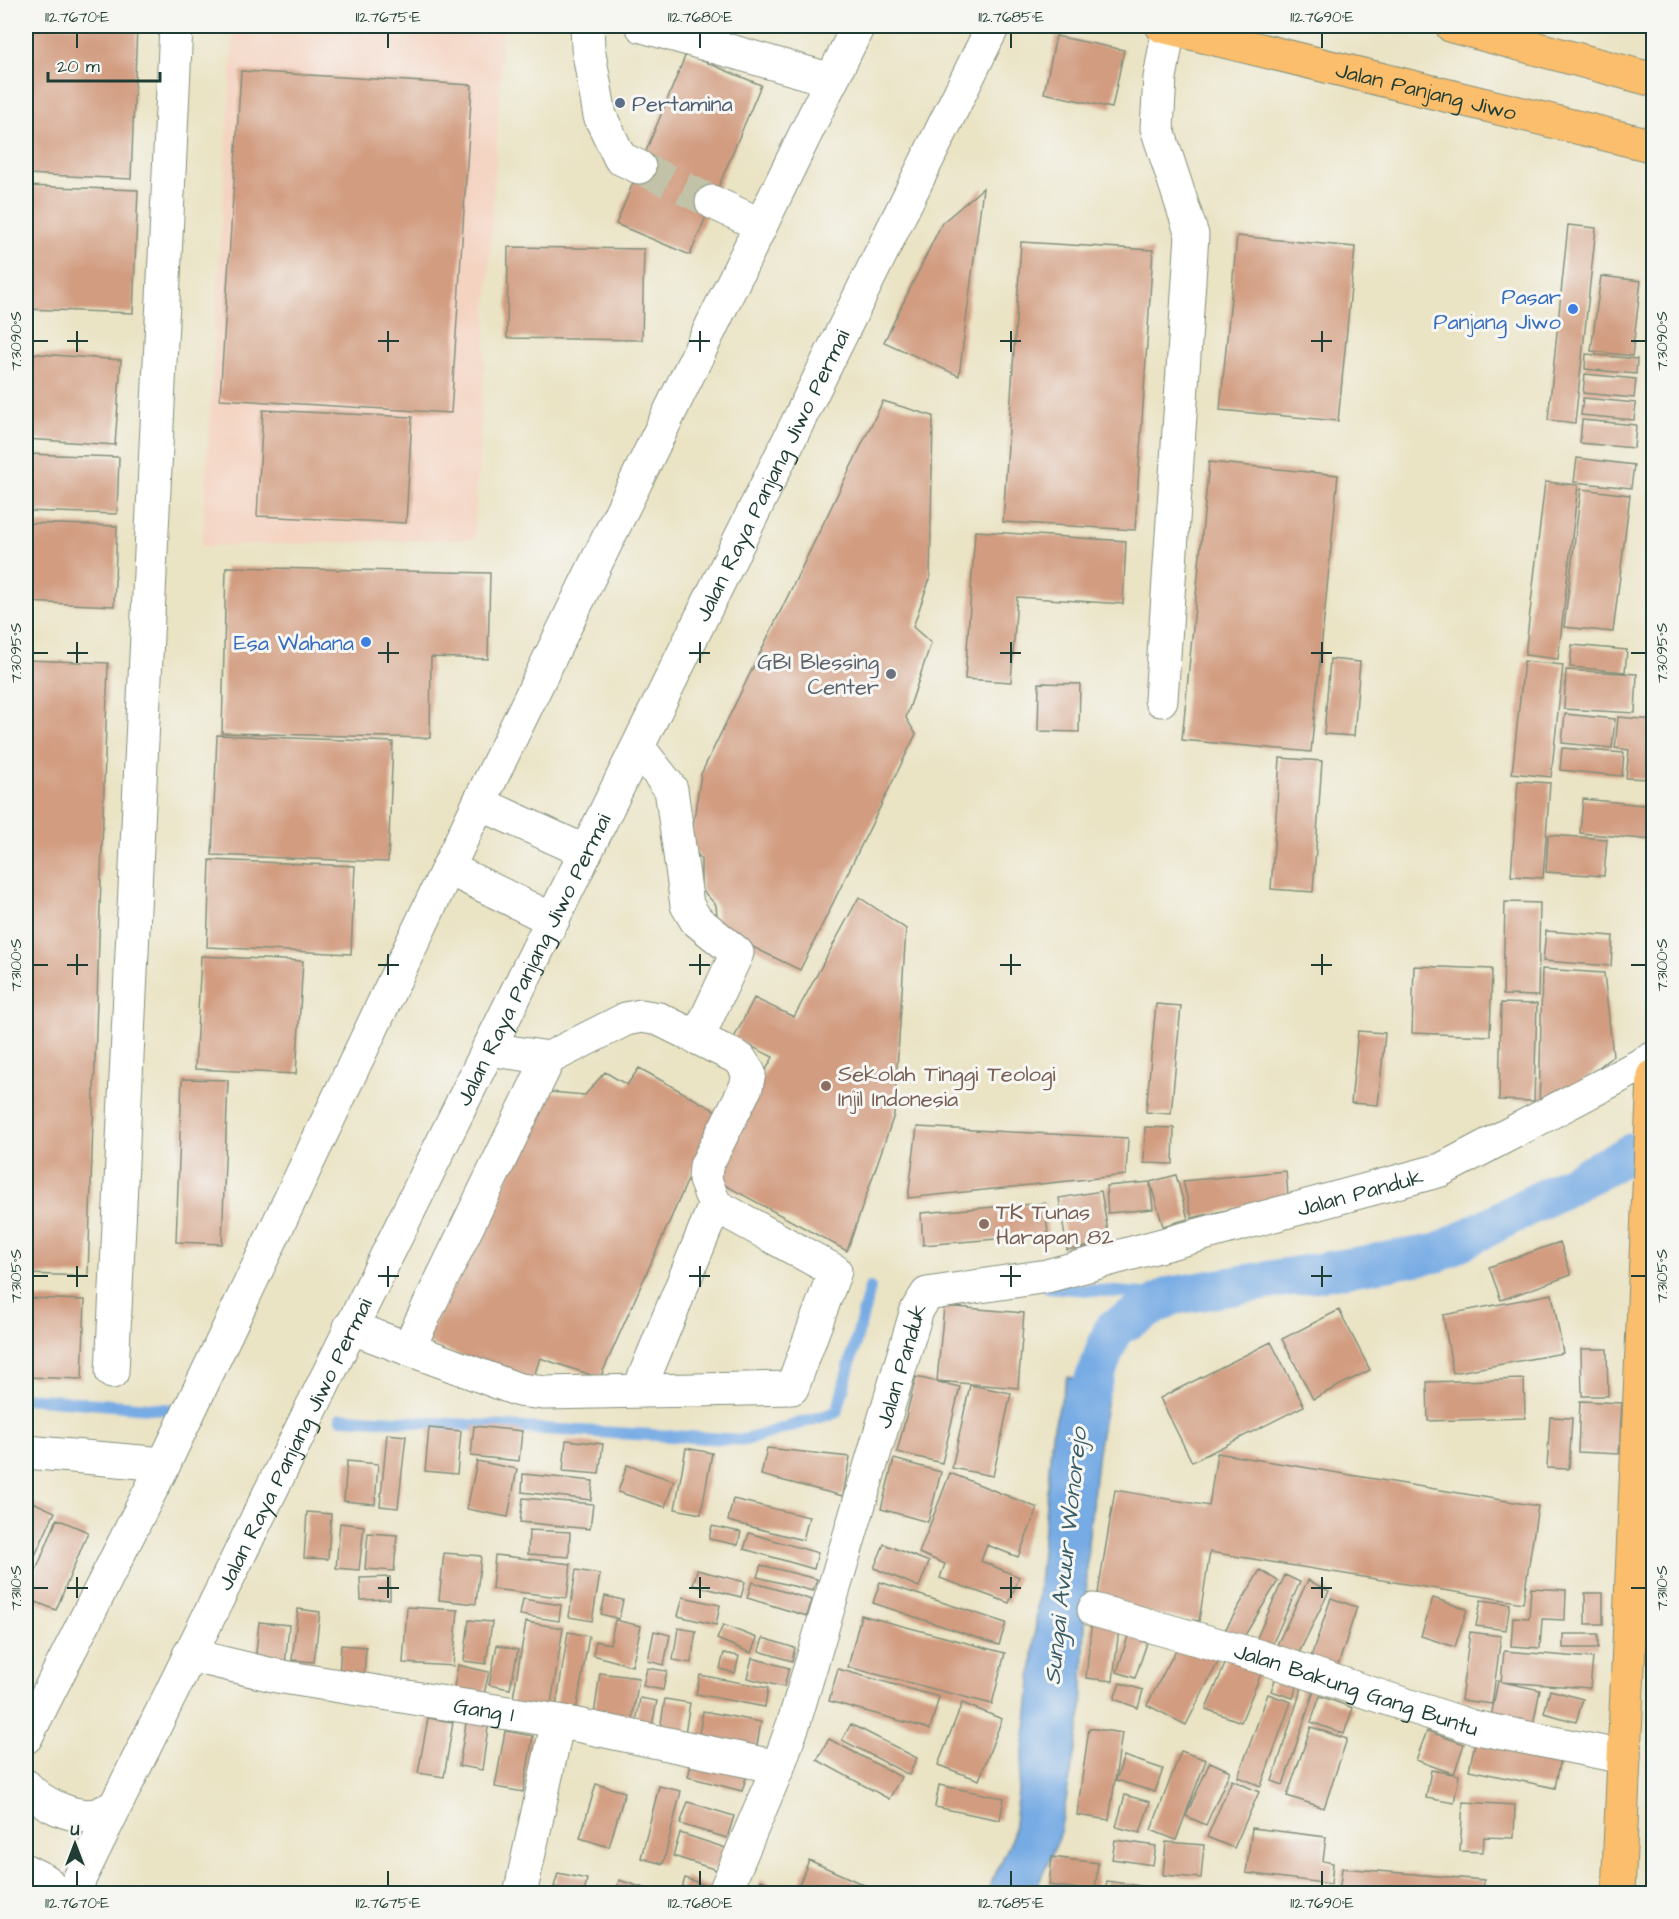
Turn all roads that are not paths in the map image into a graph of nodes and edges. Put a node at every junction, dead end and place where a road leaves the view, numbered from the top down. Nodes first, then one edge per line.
1 (176, 26) edge
2 (587, 26) edge
3 (642, 26) edge
4 (858, 26) edge
5 (993, 26) edge
6 (1165, 26) edge
7 (1452, 26) edge
8 (832, 80) junction
9 (1653, 80) edge
10 (1653, 146) edge
11 (639, 167) tunnel mouth
12 (712, 202) tunnel mouth
13 (761, 225) junction
14 (1161, 700) dead end
15 (638, 747) junction
16 (479, 803) junction
17 (586, 852) junction
18 (448, 868) junction
19 (553, 920) junction
20 (698, 1038) junction
21 (488, 1049) junction
22 (549, 1058) junction
23 (1653, 1058) edge
24 (1653, 1076) edge
25 (715, 1205) junction
26 (351, 1327) junction
27 (408, 1349) junction
28 (111, 1372) dead end
29 (639, 1390) junction
30 (26, 1452) edge
31 (164, 1464) junction
32 (1094, 1610) dead end
33 (189, 1655) junction
34 (558, 1721) junction
35 (26, 1737) edge
36 (1624, 1757) junction
37 (778, 1767) junction
38 (26, 1786) edge
39 (114, 1807) junction
40 (26, 1871) edge
41 (54, 1893) edge
42 (72, 1893) edge
43 (520, 1893) edge
44 (724, 1893) edge
45 (1618, 1893) edge

1 - 28 street
2 - 11 street
3 - 8 street
4 - 8 street
5 - 15 street, Jalan Raya Panjang Jiwo Permai
6 - 10 main road, Jalan Panjang Jiwo
6 - 14 street
7 - 9 main road
8 - 13 street
12 - 13 street
13 - 16 street
15 - 17 street, Jalan Raya Panjang Jiwo Permai
15 - 20 street
16 - 17 street
16 - 18 street
17 - 19 street, Jalan Raya Panjang Jiwo Permai
18 - 19 street
18 - 31 street
19 - 21 street, Jalan Raya Panjang Jiwo Permai
20 - 22 street
20 - 25 street
21 - 22 street
21 - 26 street, Jalan Raya Panjang Jiwo Permai
22 - 27 street
23 - 37 street, Jalan Panduk
24 - 36 main road
25 - 29 street
25 - 29 street
26 - 27 street
26 - 33 street, Jalan Raya Panjang Jiwo Permai
27 - 29 street
30 - 31 street
31 - 35 street
32 - 36 street, Jalan Bakung Gang Buntu
33 - 34 street, Gang 1
33 - 39 street, Jalan Raya Panjang Jiwo Permai
34 - 37 street, Gang 1
34 - 43 street
36 - 45 main road
37 - 44 street, Jalan Panduk
38 - 39 street
39 - 42 street, Jalan Raya Panjang Jiwo Permai
40 - 41 street

